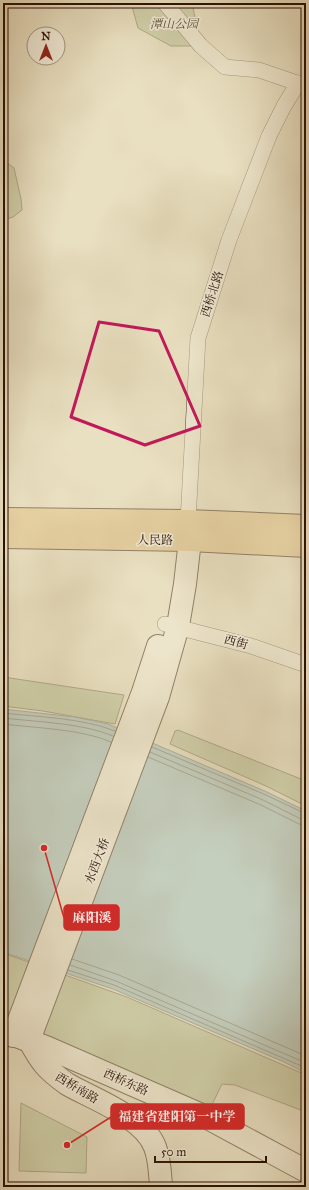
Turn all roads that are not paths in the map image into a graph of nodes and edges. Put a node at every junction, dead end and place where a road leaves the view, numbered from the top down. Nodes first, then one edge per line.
1 (165, 3) edge
2 (302, 85) edge
3 (3, 519) edge
4 (306, 526) edge
5 (186, 534) junction
6 (3, 538) edge
7 (306, 546) edge
8 (171, 625) junction
9 (306, 665) edge
10 (20, 1031) edge
11 (306, 1171) edge
12 (161, 1187) edge

1 - 2 street
2 - 5 street, 西桥北路
3 - 5 highway, 人民路
4 - 5 highway, 人民路
5 - 6 highway, 人民路
5 - 7 highway, 人民路
5 - 8 main road, 水西大桥
8 - 9 street, 西街
8 - 10 main road, 水西大桥
10 - 11 main road, 西桥东路
10 - 12 main road, 西桥南路

